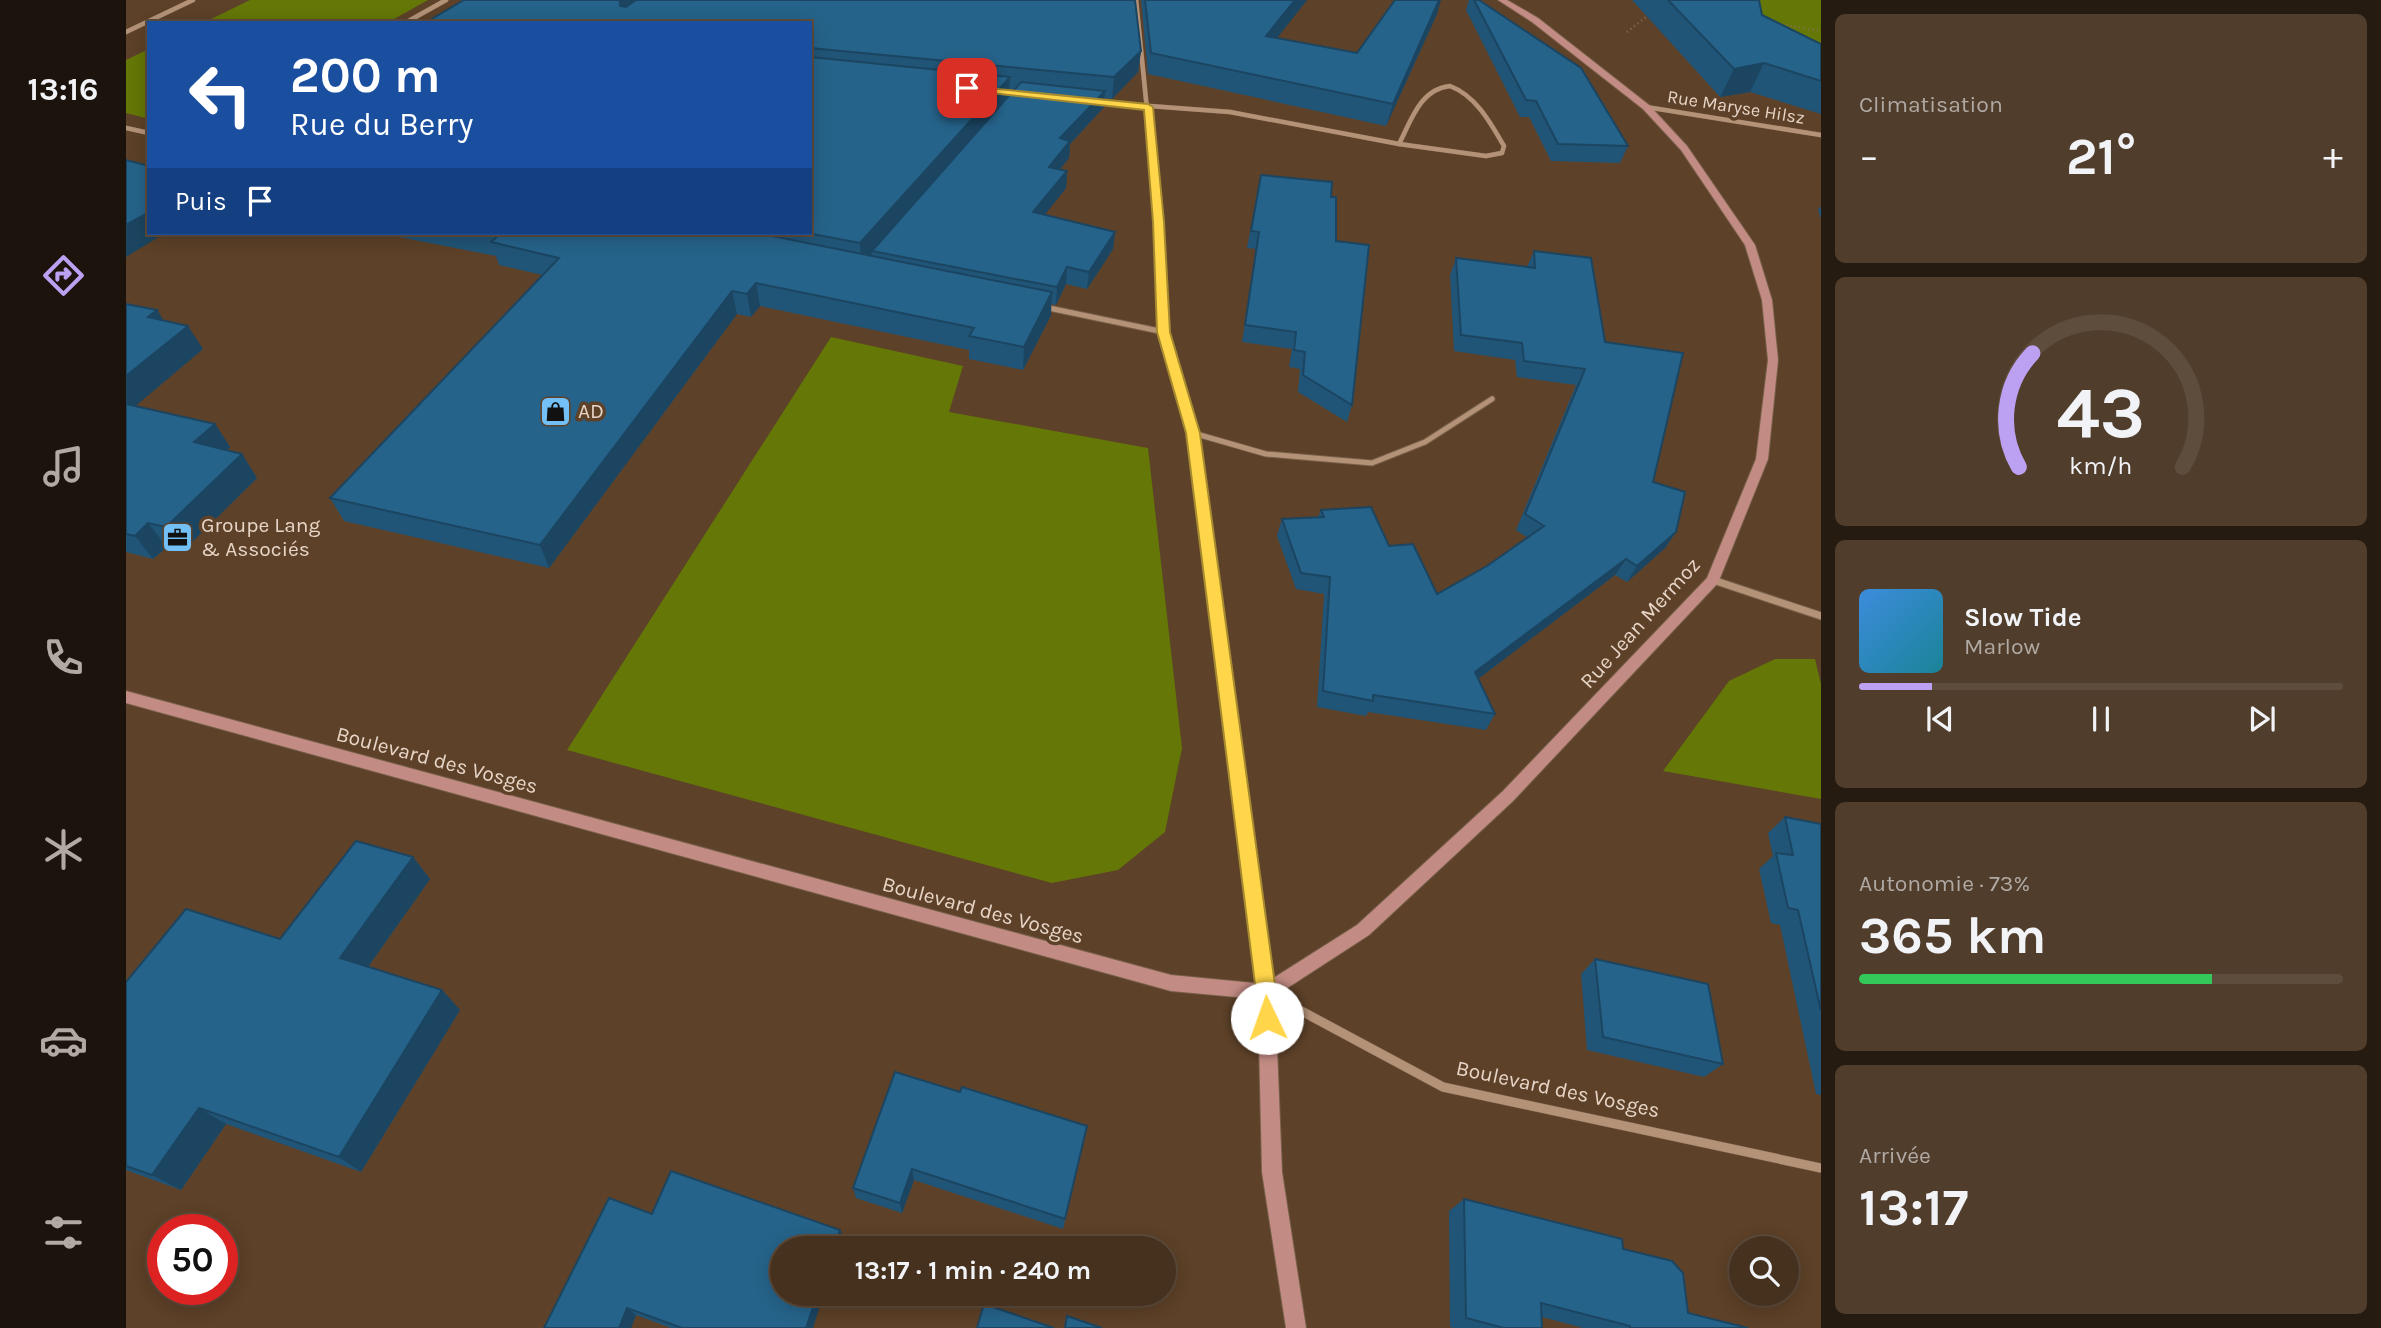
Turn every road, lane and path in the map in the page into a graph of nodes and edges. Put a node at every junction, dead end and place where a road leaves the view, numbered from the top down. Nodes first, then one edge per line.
1 (193, 0) edge
2 (446, 0) edge
3 (1136, 0) edge
4 (1502, 0) edge
5 (1655, 11) dead end
6 (149, 21) edge
7 (409, 21) edge
8 (147, 22) edge
9 (1768, 23) edge
10 (1821, 31) edge
11 (126, 32) edge
12 (1627, 32) dead end
13 (1084, 100) edge
14 (1148, 107) junction
15 (1646, 107) junction
16 (126, 128) edge
17 (147, 133) edge
18 (1821, 135) edge
19 (1399, 144) junction
20 (1042, 307) edge
21 (1164, 332) junction
22 (1492, 399) dead end
23 (1193, 433) junction
24 (1713, 580) junction
25 (1821, 616) edge
26 (126, 698) edge
27 (1266, 992) junction
28 (1821, 1168) edge
29 (1296, 1328) edge

1 - 6 street
2 - 7 street
3 - 14 street
4 - 15 main road, Rue Jean Mermoz
5 - 12 path
8 - 11 street
9 - 10 path
13 - 14 street
14 - 19 street
14 - 21 street
15 - 18 street, Rue Maryse Hilsz
15 - 24 main road, Rue Jean Mermoz
16 - 17 street
19 - 19 street
20 - 21 street
21 - 23 street
22 - 23 street
23 - 27 street
24 - 25 street
24 - 27 main road, Rue Jean Mermoz
26 - 27 main road, Boulevard des Vosges
27 - 28 street, Boulevard des Vosges
27 - 29 main road

